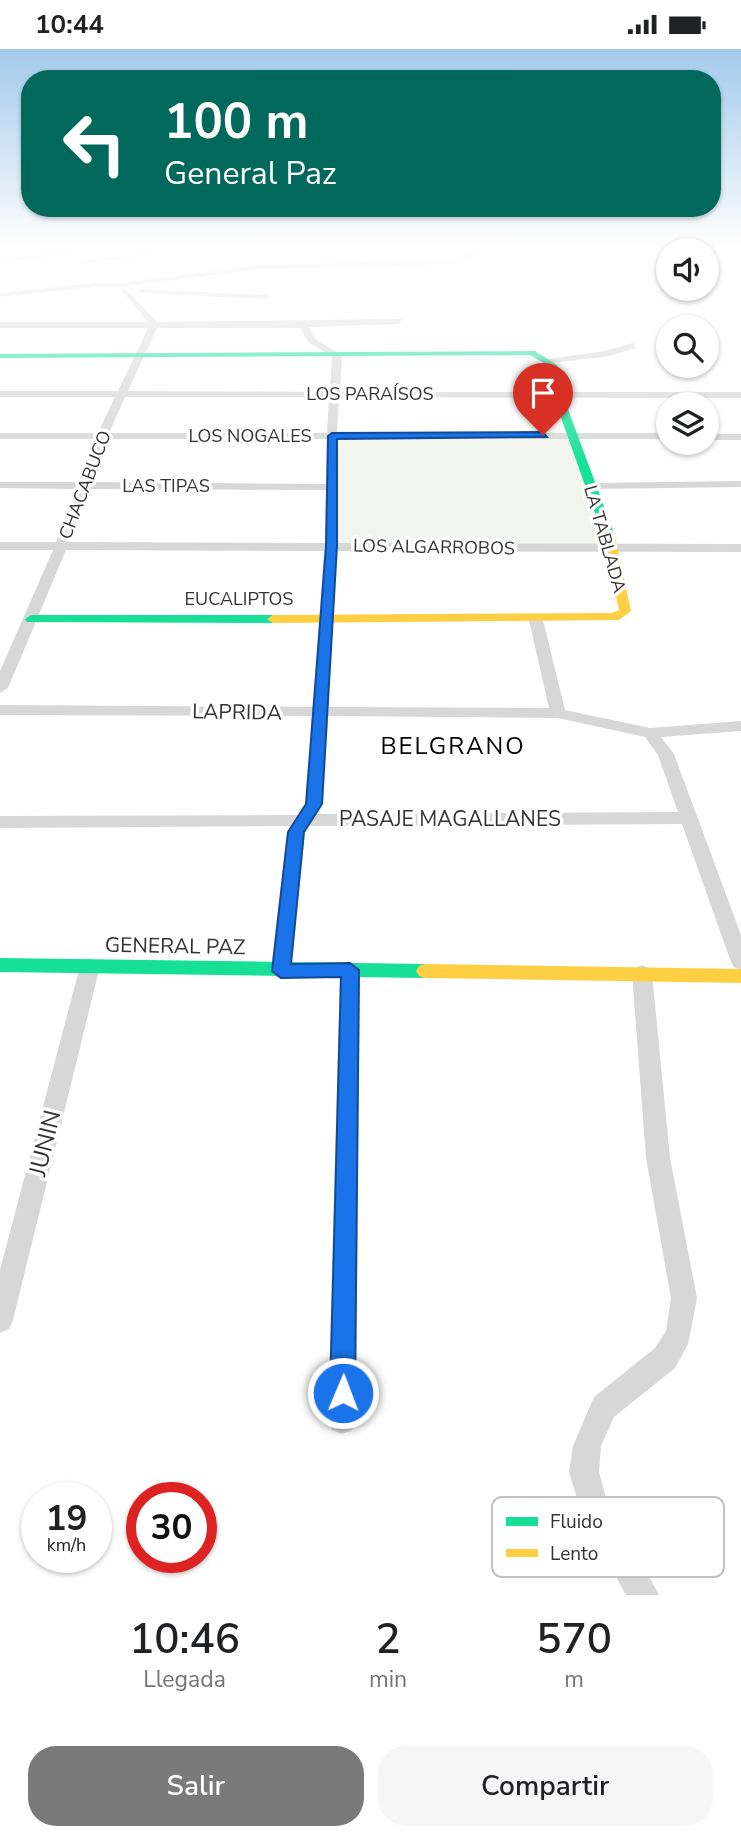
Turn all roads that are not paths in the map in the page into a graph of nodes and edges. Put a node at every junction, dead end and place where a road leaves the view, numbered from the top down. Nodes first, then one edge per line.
1 (151, 320) edge
2 (399, 321) dead end
3 (0, 324) edge
4 (154, 324) junction
5 (304, 325) junction
6 (633, 346) dead end
7 (141, 355) junction
8 (337, 355) junction
9 (0, 356) edge
10 (548, 360) junction
11 (0, 394) edge
12 (334, 394) junction
13 (123, 395) junction
14 (556, 395) junction
15 (741, 395) edge
16 (570, 435) junction
17 (0, 436) edge
18 (102, 436) junction
19 (332, 436) junction
20 (656, 436) edge
21 (719, 437) edge
22 (741, 437) edge
23 (741, 484) edge
24 (0, 485) edge
25 (82, 486) junction
26 (591, 486) junction
27 (332, 487) junction
28 (0, 546) edge
29 (61, 546) junction
30 (331, 546) junction
31 (741, 548) edge
32 (611, 549) junction
33 (615, 617) joint
34 (31, 619) junction
35 (324, 619) junction
36 (536, 620) junction
37 (0, 688) edge
38 (0, 710) edge
39 (318, 713) junction
40 (558, 713) junction
41 (741, 726) edge
42 (650, 733) junction
43 (691, 818) junction
44 (304, 820) junction
45 (0, 822) edge
46 (741, 962) edge
47 (0, 965) edge
48 (90, 966) junction
49 (350, 970) junction
50 (281, 971) junction
51 (642, 973) junction
52 (741, 975) edge
53 (0, 1319) edge
54 (342, 1420) dead end
55 (591, 1497) edge
56 (633, 1577) edge
57 (643, 1595) edge

1 - 4 street
2 - 5 street
3 - 4 street
4 - 5 street
4 - 7 street, CHACABUCO
5 - 8 street
6 - 10 street
7 - 8 street
7 - 9 street
7 - 13 street, CHACABUCO
8 - 10 street
8 - 12 street
10 - 14 street, LA TABLADA
11 - 13 street, LOS PARAÍSOS
12 - 13 street, LOS PARAÍSOS
12 - 14 street, LOS PARAÍSOS
12 - 19 street
13 - 18 street, CHACABUCO
14 - 15 street, LOS PARAÍSOS
14 - 16 street, LA TABLADA
16 - 19 street, LOS NOGALES
16 - 20 street, LOS NOGALES
16 - 26 street, LA TABLADA
17 - 18 street, LOS NOGALES
18 - 19 street, LOS NOGALES
18 - 25 street, CHACABUCO
19 - 27 street
21 - 22 street
23 - 26 street
24 - 25 street, LAS TIPAS
25 - 27 street, LAS TIPAS
25 - 29 street, CHACABUCO
26 - 32 street, LA TABLADA
27 - 30 street
28 - 29 street, LOS ALGARROBOS
29 - 30 street, LOS ALGARROBOS
29 - 34 street, CHACABUCO
30 - 32 street, LOS ALGARROBOS
30 - 35 street
31 - 32 street, LOS ALGARROBOS
32 - 33 street, LA TABLADA
33 - 36 street, EUCALIPTOS
34 - 35 street, EUCALIPTOS
34 - 37 street, CHACABUCO
35 - 36 street, EUCALIPTOS
35 - 39 street
36 - 40 street
38 - 39 street, LAPRIDA
39 - 40 street, LAPRIDA
39 - 44 street
40 - 42 street, LAPRIDA
41 - 42 street, LAPRIDA
42 - 43 street
43 - 44 street, PASAJE MAGALLANES
43 - 46 street
44 - 45 street, PASAJE MAGALLANES
44 - 50 street
47 - 48 street, GENERAL PAZ
48 - 50 street, GENERAL PAZ
48 - 53 street, JUNIN
49 - 50 street, GENERAL PAZ
49 - 51 street, GENERAL PAZ
49 - 54 street
51 - 52 street, GENERAL PAZ
51 - 55 street
56 - 57 street

